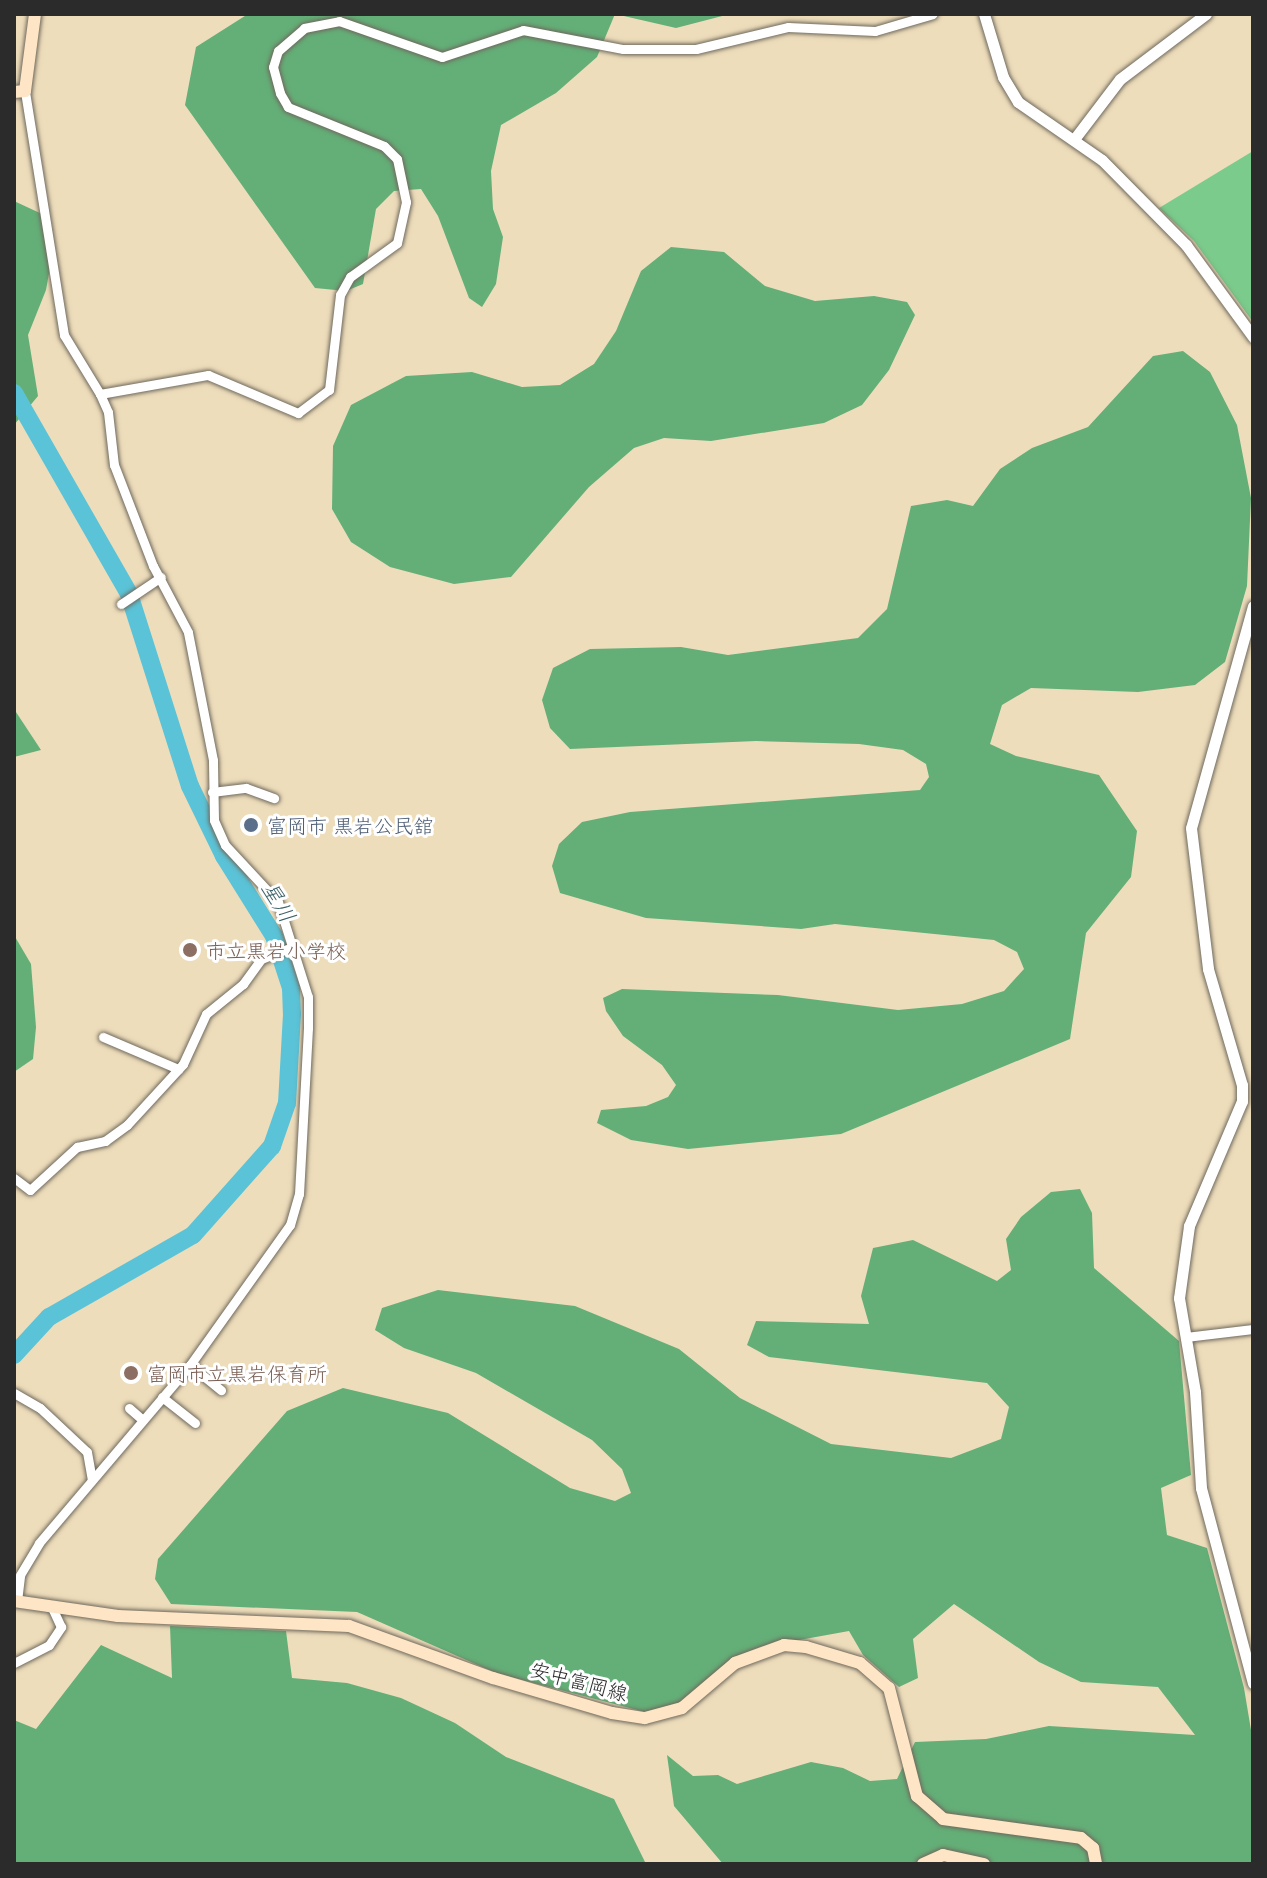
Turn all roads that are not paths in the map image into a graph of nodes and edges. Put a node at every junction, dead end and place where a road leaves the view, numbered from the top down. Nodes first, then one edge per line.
1 (35, 14) edge
2 (933, 14) edge
3 (984, 14) edge
4 (1206, 14) edge
5 (20, 92) edge
6 (1075, 138) junction
7 (1253, 337) edge
8 (100, 394) junction
9 (161, 577) junction
10 (121, 604) dead end
11 (1253, 606) edge
12 (212, 792) junction
13 (274, 798) dead end
14 (290, 947) junction
15 (103, 1037) dead end
16 (178, 1069) junction
17 (14, 1178) edge
18 (1253, 1329) edge
19 (1186, 1337) junction
20 (190, 1365) junction
21 (221, 1390) dead end
22 (15, 1394) edge
23 (162, 1397) junction
24 (129, 1408) dead end
25 (143, 1420) junction
26 (195, 1423) dead end
27 (92, 1479) junction
28 (16, 1601) edge
29 (51, 1606) junction
30 (14, 1663) edge
31 (1253, 1683) edge
32 (923, 1864) edge
33 (984, 1864) edge
34 (1096, 1864) edge

1 - 5 main road
2 - 8 street
3 - 6 street
4 - 6 street
5 - 8 street
6 - 7 street
8 - 9 street
9 - 10 street
9 - 12 street
11 - 19 street
12 - 13 street
12 - 14 street
14 - 16 street
14 - 20 street
15 - 16 street
16 - 17 street
18 - 19 street
19 - 31 street
20 - 21 street
20 - 23 street
22 - 27 street
23 - 25 street
23 - 26 street
24 - 25 street
25 - 27 street
27 - 28 street
28 - 29 main road, 安中富岡線
29 - 30 street
29 - 34 main road, 安中富岡線
32 - 33 main road

